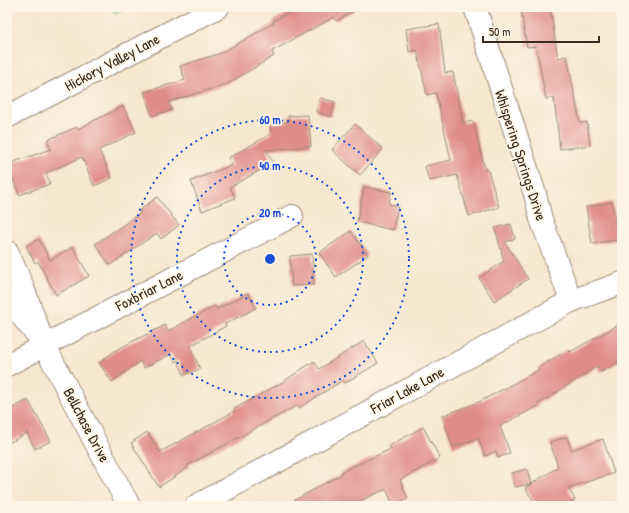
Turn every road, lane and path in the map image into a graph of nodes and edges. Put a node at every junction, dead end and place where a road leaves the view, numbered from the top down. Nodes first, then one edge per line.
1 (218, 7) edge
2 (474, 7) edge
3 (7, 117) edge
4 (292, 216) dead end
5 (7, 250) edge
6 (622, 283) edge
7 (7, 298) edge
8 (571, 301) junction
9 (44, 344) junction
10 (7, 365) edge
11 (129, 506) edge
12 (196, 506) edge

1 - 3 street, Hickory Valley Lane
2 - 8 street, Whispering Springs Drive
4 - 9 street, Foxbriar Lane
5 - 9 street, Bellchase Drive
6 - 8 street, Friar Lake Lane
7 - 9 street, Bellchase Drive
8 - 12 street, Friar Lake Lane
9 - 10 street, Foxbriar Lane
9 - 11 street, Bellchase Drive

